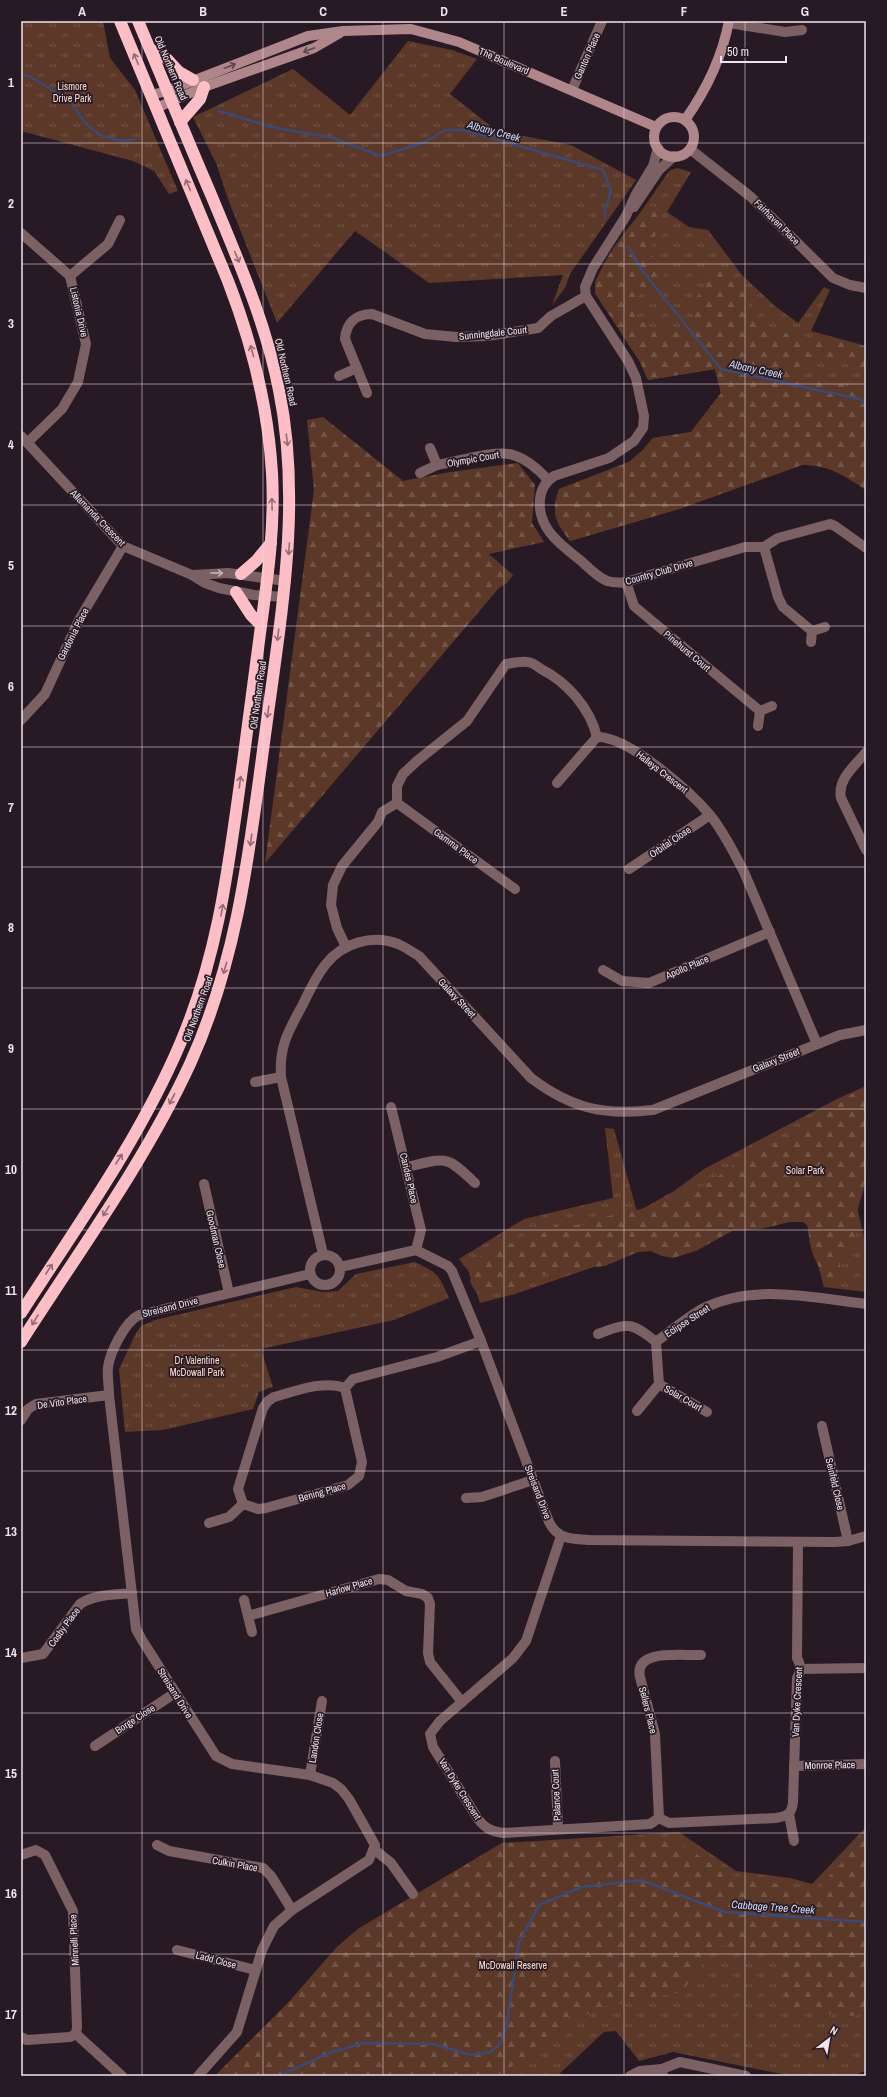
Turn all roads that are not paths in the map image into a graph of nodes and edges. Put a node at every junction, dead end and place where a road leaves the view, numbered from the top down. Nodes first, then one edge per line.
1 (120, 21) edge
2 (138, 21) edge
3 (602, 21) edge
4 (729, 22) edge
5 (802, 30) dead end
6 (343, 31) junction
7 (150, 49) junction
8 (193, 80) junction
9 (204, 87) junction
10 (572, 90) junction
11 (151, 95) junction
12 (170, 96) junction
13 (156, 108) junction
14 (685, 120) junction
15 (180, 122) junction
16 (656, 128) junction
17 (658, 148) junction
18 (690, 149) junction
19 (674, 156) junction
20 (626, 216) junction
21 (120, 220) dead end
22 (21, 233) edge
23 (70, 276) junction
24 (866, 288) edge
25 (586, 296) junction
26 (357, 368) junction
27 (339, 376) dead end
28 (367, 393) dead end
29 (24, 439) edge
30 (430, 448) dead end
31 (436, 465) junction
32 (420, 473) dead end
33 (548, 480) junction
34 (271, 543) junction
35 (123, 546) junction
36 (764, 547) junction
37 (866, 548) edge
38 (241, 574) junction
39 (192, 575) junction
40 (268, 577) junction
41 (286, 581) junction
42 (626, 582) junction
43 (236, 592) junction
44 (265, 596) junction
45 (284, 597) junction
46 (261, 625) junction
47 (825, 626) dead end
48 (772, 706) dead end
49 (760, 711) junction
50 (21, 720) edge
51 (758, 726) dead end
52 (597, 737) junction
53 (866, 752) edge
54 (557, 783) dead end
55 (397, 803) junction
56 (710, 815) junction
57 (866, 850) edge
58 (629, 869) dead end
59 (516, 889) dead end
60 (770, 932) junction
61 (346, 947) junction
62 (603, 970) dead end
63 (866, 1030) edge
64 (817, 1044) junction
65 (281, 1077) junction
66 (255, 1082) dead end
67 (391, 1107) dead end
68 (407, 1167) junction
69 (475, 1183) dead end
70 (204, 1184) dead end
71 (416, 1250) junction
72 (323, 1254) junction
73 (340, 1267) junction
74 (310, 1274) junction
75 (229, 1293) junction
76 (866, 1304) edge
77 (21, 1313) edge
78 (598, 1334) dead end
79 (481, 1341) junction
80 (21, 1342) edge
81 (656, 1342) junction
82 (659, 1384) junction
83 (345, 1388) junction
84 (109, 1396) junction
85 (637, 1411) dead end
86 (707, 1412) dead end
87 (21, 1420) edge
88 (822, 1426) dead end
89 (533, 1480) junction
90 (466, 1498) dead end
91 (242, 1504) junction
92 (209, 1523) dead end
93 (562, 1536) junction
94 (866, 1536) edge
95 (798, 1542) junction
96 (848, 1542) junction
97 (132, 1593) junction
98 (244, 1600) dead end
99 (248, 1616) junction
100 (252, 1632) dead end
101 (701, 1655) dead end
102 (21, 1658) edge
103 (866, 1668) edge
104 (800, 1669) junction
105 (175, 1693) junction
106 (322, 1700) dead end
107 (462, 1702) junction
108 (95, 1746) dead end
109 (555, 1761) dead end
110 (866, 1764) edge
111 (794, 1766) junction
112 (310, 1775) junction
113 (789, 1814) junction
114 (659, 1818) junction
115 (558, 1829) junction
116 (794, 1841) dead end
117 (157, 1845) dead end
118 (375, 1850) junction
119 (21, 1855) edge
120 (413, 1894) dead end
121 (292, 1910) junction
122 (177, 1950) dead end
123 (256, 1970) junction
124 (76, 2034) junction
125 (21, 2037) edge
126 (663, 2073) edge
127 (122, 2076) edge
128 (198, 2076) edge
129 (630, 2076) edge
130 (746, 2076) edge

11 -> 1 highway, Old Northern Road
2 - 7 highway, Old Northern Road
3 - 10 street, Ganton Place
4 - 5 street
4 - 14 street
8 -> 6 street, The Boulevard
6 -> 9 street, The Boulevard
6 - 10 street, The Boulevard
7 - 8 highway
7 - 12 highway, Old Northern Road
8 - 12 street, The Boulevard
9 - 12 street, The Boulevard
9 - 15 highway
10 - 16 street, The Boulevard
11 - 12 street, The Boulevard
11 - 13 highway, Old Northern Road
12 - 13 street, The Boulevard
12 - 15 highway, Old Northern Road
34 -> 13 highway, Old Northern Road
14 - 16 street
14 - 18 street
15 -> 41 highway, Old Northern Road
16 - 17 street
17 - 19 street
17 - 20 street
18 - 19 street
18 - 24 street, Fairhaven Place
19 - 20 street
20 - 25 street
21 - 23 street
22 - 23 street, Listonia Drive
23 - 29 street, Listonia Drive
25 - 26 street, Sunningdale Court
25 - 33 street
26 - 27 street
26 - 28 street, Sunningdale Court
29 - 35 street, Allamanda Crescent
30 - 31 street, Olympic Court
31 - 32 street, Olympic Court
31 - 33 street, Olympic Court
33 - 42 street, Country Club Drive
34 - 38 highway
34 - 40 highway, Old Northern Road
35 - 39 street, Allamanda Crescent
35 - 50 street, Gardonia Place
36 - 37 street, Country Club Drive
36 - 42 street, Country Club Drive
36 - 47 street
39 -> 38 street, Allamanda Crescent
38 - 40 street, Allamanda Crescent
39 - 43 street, Allamanda Crescent
40 - 41 street, Allamanda Crescent
40 - 44 highway, Old Northern Road
41 - 45 highway, Old Northern Road
42 - 49 street, Pinehurst Court
43 - 44 street, Allamanda Crescent
43 - 46 highway
44 - 45 street, Allamanda Crescent
44 - 46 highway, Old Northern Road
45 -> 80 highway, Old Northern Road
77 -> 46 highway, Old Northern Road
48 - 49 street
49 - 51 street
52 - 54 street
52 - 55 street
52 - 56 street, Halleys Crescent
53 - 57 street
55 - 59 street, Gamma Place
55 - 61 street
56 - 58 street, Orbital Close
56 - 60 street, Halleys Crescent
60 - 62 street, Apollo Place
60 - 64 street, Halleys Crescent
61 - 64 street, Galaxy Street
61 - 65 street, Galaxy Street
63 - 64 street, Galaxy Street
65 - 66 street
65 - 72 street, Galaxy Street
67 - 68 street, Carides Place
68 - 69 street
68 - 71 street, Carides Place
70 - 75 street, Goodman Close
71 - 73 street
71 - 79 street, Streisand Drive
72 - 73 street
72 - 74 street
73 - 74 street
74 - 75 street, Streisand Drive
75 - 84 street, Streisand Drive
76 - 81 street, Eclipse Street
78 - 81 street
79 - 83 street
79 - 89 street, Streisand Drive
81 - 82 street, Eclipse Street
82 - 85 street
82 - 86 street, Solar Court
83 - 91 street
83 - 91 street, Bening Place
84 - 87 street, De Vito Place
84 - 97 street, Streisand Drive
88 - 96 street, Seinfeld Close
89 - 90 street
89 - 93 street, Streisand Drive
91 - 92 street
93 - 95 street
93 - 107 street, Van Dyke Crescent
94 - 96 street
95 - 96 street
95 - 104 street, Van Dyke Crescent
97 - 102 street, Cosby Place
97 - 105 street, Streisand Drive
98 - 99 street
99 - 100 street
99 - 107 street, Harlow Place
101 - 114 street, Sellers Place
103 - 104 street
104 - 111 street, Van Dyke Crescent
105 - 108 street, Borge Close
105 - 112 street, Streisand Drive
106 - 112 street, Landon Close
107 - 115 street, Van Dyke Crescent
109 - 115 street, Palance Court
110 - 111 street, Monroe Place
111 - 113 street, Van Dyke Crescent
112 - 118 street, Streisand Drive
113 - 114 street
113 - 116 street, Van Dyke Crescent
114 - 115 street, Van Dyke Crescent
117 - 121 street, Culkin Place
118 - 120 street
118 - 121 street
119 - 124 street, Minnelli Place
121 - 123 street
122 - 123 street, Ladd Close
123 - 128 street
124 - 125 street
124 - 127 street
126 - 129 street
126 - 130 street

